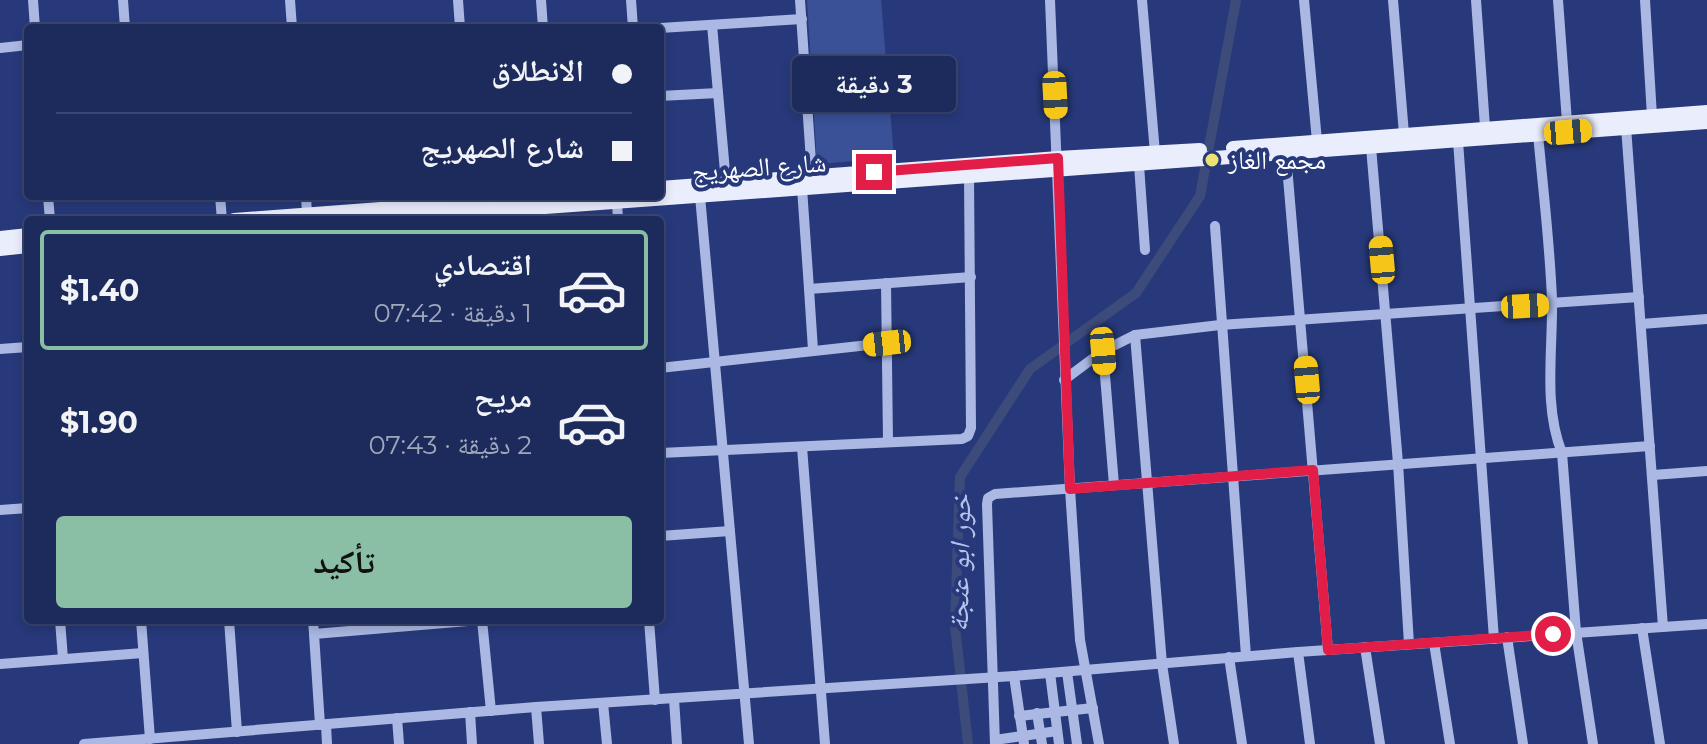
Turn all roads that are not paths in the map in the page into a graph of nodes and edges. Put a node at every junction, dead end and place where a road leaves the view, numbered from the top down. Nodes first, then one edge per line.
1 (33, 0) edge
2 (123, 0) edge
3 (290, 0) edge
4 (458, 0) edge
5 (541, 0) edge
6 (631, 0) edge
7 (800, 0) edge
8 (1050, 0) edge
9 (1142, 0) edge
10 (1304, 0) edge
11 (1393, 0) edge
12 (1476, 0) edge
13 (1558, 0) edge
14 (1645, 0) edge
15 (802, 19) junction
16 (35, 24) edge
17 (125, 24) edge
18 (292, 24) edge
19 (460, 24) edge
20 (543, 24) edge
21 (633, 24) edge
22 (712, 25) junction
23 (664, 28) edge
24 (24, 45) edge
25 (0, 48) edge
26 (718, 93) junction
27 (664, 96) edge
28 (1707, 112) edge
29 (1652, 116) junction
30 (1567, 122) junction
31 (1707, 122) edge
32 (1485, 127) junction
33 (1626, 127) junction
34 (1404, 134) junction
35 (1538, 134) junction
36 (1317, 141) junction
37 (1458, 141) junction
38 (1371, 147) junction
39 (1155, 153) junction
40 (1220, 154) junction
41 (1286, 154) junction
42 (1200, 155) junction
43 (1058, 164) junction
44 (1139, 165) junction
45 (969, 176) junction
46 (807, 182) junction
47 (726, 183) junction
48 (664, 188) edge
49 (700, 196) junction
50 (664, 199) edge
51 (306, 200) edge
52 (446, 200) edge
53 (645, 200) edge
54 (392, 202) edge
55 (617, 202) junction
56 (307, 214) junction
57 (283, 216) edge
58 (459, 216) edge
59 (618, 216) edge
60 (1215, 226) dead end
61 (24, 235) edge
62 (0, 238) edge
63 (24, 246) edge
64 (0, 249) edge
65 (1145, 250) dead end
66 (971, 277) junction
67 (886, 283) junction
68 (809, 289) junction
69 (1639, 297) junction
70 (1552, 305) junction
71 (1470, 309) junction
72 (1386, 314) junction
73 (1707, 319) edge
74 (1302, 320) junction
75 (1641, 324) junction
76 (1220, 325) junction
77 (1135, 335) junction
78 (887, 343) junction
79 (24, 347) edge
80 (0, 349) edge
81 (813, 350) junction
82 (1103, 351) junction
83 (716, 362) junction
84 (664, 368) edge
85 (1064, 380) junction
86 (888, 442) junction
87 (1650, 446) junction
88 (802, 447) junction
89 (723, 450) junction
90 (664, 453) edge
91 (1562, 453) junction
92 (1482, 457) junction
93 (1398, 463) junction
94 (1313, 470) junction
95 (1707, 471) edge
96 (1653, 475) junction
97 (1231, 476) junction
98 (1148, 482) junction
99 (1114, 485) junction
100 (1070, 489) junction
101 (24, 508) edge
102 (0, 510) edge
103 (730, 531) junction
104 (664, 536) edge
105 (60, 624) edge
106 (141, 624) edge
107 (229, 624) edge
108 (313, 624) edge
109 (392, 624) edge
110 (481, 624) edge
111 (649, 624) edge
112 (1707, 624) edge
113 (1663, 627) junction
114 (1642, 628) junction
115 (1576, 632) junction
116 (314, 634) junction
117 (1507, 637) junction
118 (1494, 639) junction
119 (1434, 643) junction
120 (1409, 644) junction
121 (1365, 647) junction
122 (1328, 650) junction
123 (1298, 652) junction
124 (143, 653) junction
125 (1246, 656) junction
126 (1229, 657) junction
127 (63, 659) junction
128 (0, 664) edge
129 (1162, 664) junction
130 (1087, 670) junction
131 (1067, 672) junction
132 (1050, 673) junction
133 (1014, 676) junction
134 (994, 677) junction
135 (821, 689) junction
136 (745, 694) junction
137 (674, 699) junction
138 (655, 700) junction
139 (603, 703) junction
140 (536, 707) junction
141 (1093, 708) junction
142 (1072, 710) junction
143 (491, 711) junction
144 (1054, 711) junction
145 (470, 712) junction
146 (1037, 713) junction
147 (1019, 716) junction
148 (397, 718) junction
149 (323, 725) junction
150 (259, 731) junction
151 (1057, 731) junction
152 (237, 732) junction
153 (1041, 738) edge
154 (150, 739) junction
155 (192, 740) edge
156 (1023, 740) edge
157 (995, 742) edge
158 (123, 743) edge
159 (84, 744) edge
160 (260, 744) edge
161 (327, 744) edge
162 (399, 744) edge
163 (472, 744) edge
164 (539, 744) edge
165 (607, 744) edge
166 (677, 744) edge
167 (749, 744) edge
168 (825, 744) edge
169 (1059, 744) edge
170 (1077, 744) edge
171 (1099, 744) edge
172 (1174, 744) edge
173 (1242, 744) edge
174 (1310, 744) edge
175 (1380, 744) edge
176 (1450, 744) edge
177 (1523, 744) edge
178 (1593, 744) edge
179 (1660, 744) edge

1 - 16 street
2 - 17 street
3 - 18 street
4 - 19 street
5 - 20 street
6 - 21 street
7 - 15 street
8 - 43 street
9 - 39 street
10 - 36 street
11 - 34 street
12 - 32 street
13 - 30 street
14 - 29 street
15 - 22 street
15 - 46 street
22 - 23 street
22 - 26 street
24 - 25 street
26 - 27 street
26 - 47 street
28 - 29 main road
29 - 30 main road
30 - 32 main road
31 - 33 main road
32 - 34 main road
33 - 35 main road
33 - 69 street
34 - 36 main road
35 - 37 main road
35 - 70 street
36 - 40 main road
37 - 38 main road
37 - 71 street
38 - 41 main road
38 - 72 street
39 - 42 main road, شارع الصهريج
39 - 43 main road, شارع الصهريج
40 - 41 main road
40 - 42 main road
41 - 74 street
42 - 44 main road, شارع الصهريج
43 - 44 main road, شارع الصهريج
43 - 45 main road, شارع الصهريج
43 - 46 main road, شارع الصهريج
43 - 85 street
44 - 65 street
45 - 46 main road, شارع الصهريج
45 - 66 street
46 - 47 main road, شارع الصهريج
46 - 49 main road, شارع الصهريج
46 - 68 street
47 - 48 main road, شارع الصهريج
49 - 50 main road, شارع الصهريج
49 - 83 street
51 - 56 street
52 - 54 main road
53 - 55 main road, شارع الصهريج
54 - 56 main road
55 - 58 main road, شارع الصهريج
55 - 59 street
56 - 57 main road
60 - 76 street
61 - 62 main road
63 - 64 main road
66 - 67 street
66 - 86 street
67 - 68 street
67 - 78 street
68 - 81 street
69 - 70 street
69 - 75 street
70 - 71 street
70 - 91 street
71 - 72 street
71 - 92 street
72 - 74 street
72 - 93 street
73 - 75 street
74 - 76 street
74 - 94 street
75 - 87 street
76 - 77 street
76 - 97 street
77 - 82 street
77 - 98 street
78 - 81 street
78 - 86 street
79 - 80 street
81 - 83 street
82 - 85 street
82 - 99 street
83 - 84 street
83 - 89 street
85 - 100 street
86 - 88 street
87 - 91 street
87 - 96 street
88 - 89 street
88 - 135 street
89 - 90 street
89 - 103 street
91 - 92 street
91 - 115 street
92 - 93 street
92 - 118 street
93 - 94 street
93 - 120 street
94 - 97 street
94 - 122 street
95 - 96 street
96 - 113 street
97 - 98 street
97 - 125 street
98 - 99 street
98 - 129 street
99 - 100 street
100 - 130 street
100 - 134 street
101 - 102 street
103 - 104 street
103 - 136 street
105 - 127 street
106 - 124 street
107 - 152 street
108 - 116 street
109 - 116 street
110 - 143 street
111 - 138 street
112 - 113 street
113 - 114 street
114 - 115 street
114 - 179 street
115 - 117 street
115 - 178 street
116 - 149 street
117 - 118 street
117 - 177 street
118 - 119 street
119 - 120 street
119 - 176 street
120 - 121 street
121 - 122 street
121 - 175 street
122 - 123 street
123 - 125 street
123 - 174 street
124 - 127 street
124 - 154 street
125 - 126 street
126 - 129 street
126 - 173 street
127 - 128 street
129 - 130 street
129 - 172 street
130 - 131 street
130 - 141 street
131 - 132 street
131 - 142 street
132 - 133 street
132 - 144 street
133 - 134 street
133 - 147 street
134 - 135 street
134 - 157 street
135 - 136 street
135 - 168 street
136 - 137 street
136 - 167 street
137 - 138 street
137 - 166 street
138 - 139 street
139 - 140 street
139 - 165 street
140 - 143 street
140 - 164 street
141 - 142 street
141 - 171 street
142 - 144 street
142 - 170 street
143 - 145 street
144 - 146 street
144 - 151 street
145 - 148 street
145 - 163 street
146 - 147 street
146 - 153 street
147 - 156 street
148 - 149 street
148 - 162 street
149 - 150 street
149 - 161 street
150 - 152 street
150 - 160 street
151 - 153 street
151 - 169 street
152 - 155 street
153 - 156 street
154 - 155 street
154 - 158 street
156 - 157 street
158 - 159 street

